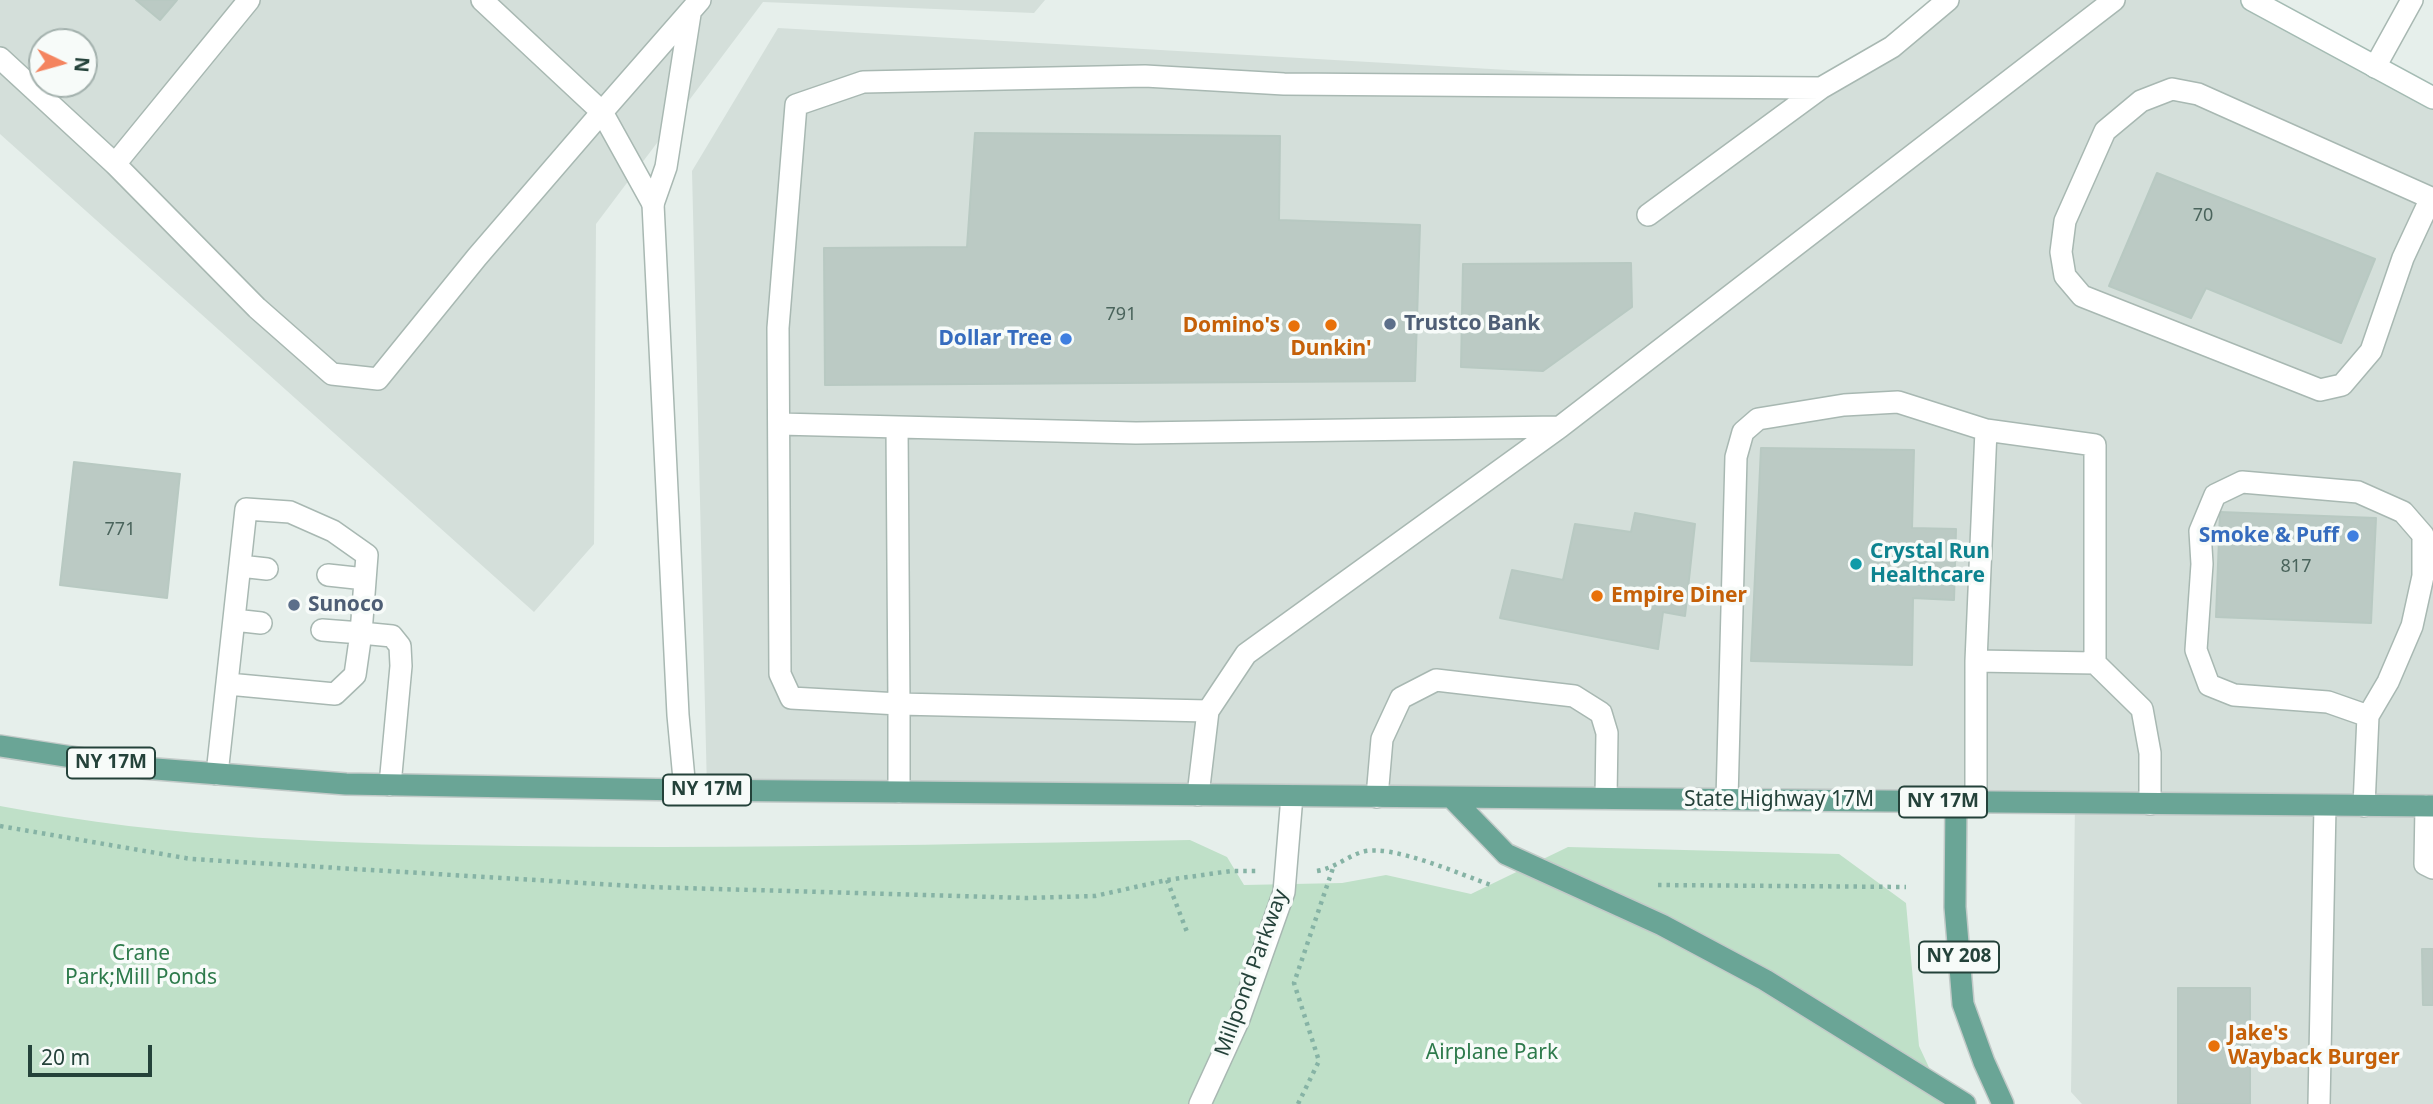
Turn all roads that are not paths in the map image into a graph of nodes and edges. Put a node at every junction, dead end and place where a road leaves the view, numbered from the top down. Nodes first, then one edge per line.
1 (249, 0) edge
2 (482, 0) edge
3 (1948, 0) edge
4 (2114, 0) edge
5 (2412, 0) edge
6 (2258, 2) edge
7 (695, 7) edge
8 (0, 58) edge
9 (2375, 67) junction
10 (1821, 88) junction
11 (2433, 98) edge
12 (602, 112) junction
13 (116, 164) junction
14 (2432, 199) edge
15 (653, 204) junction
16 (1648, 215) dead end
17 (780, 424) junction
18 (897, 427) junction
19 (1560, 427) junction
20 (1986, 430) junction
21 (240, 566) junction
22 (267, 569) dead end
23 (328, 575) dead end
24 (365, 579) junction
25 (234, 620) junction
26 (261, 623) dead end
27 (322, 630) dead end
28 (360, 633) junction
29 (1976, 661) junction
30 (2095, 663) junction
31 (228, 684) junction
32 (899, 704) junction
33 (1208, 711) junction
34 (2368, 716) junction
35 (2, 745) edge
36 (217, 774) junction
37 (390, 785) junction
38 (685, 790) junction
39 (899, 792) junction
40 (1198, 795) junction
41 (1292, 796) junction
42 (1377, 797) junction
43 (1452, 798) junction
44 (1606, 799) junction
45 (1727, 799) junction
46 (1966, 802) junction
47 (2150, 804) junction
48 (2325, 806) junction
49 (2364, 806) junction
50 (2429, 806) edge
51 (2433, 868) edge
52 (1200, 1104) edge
53 (1965, 1104) edge
54 (2004, 1104) edge
55 (2319, 1104) edge

1 - 13 street
2 - 12 street
3 - 10 street
4 - 19 street
5 - 9 street
6 - 9 street
7 - 12 street
7 - 15 street
8 - 13 street
9 - 11 street
10 - 16 street
10 - 17 street
12 - 13 street
12 - 15 street
14 - 14 street
15 - 38 street
17 - 18 street
17 - 32 street
18 - 19 street
18 - 32 street
19 - 33 street
20 - 29 street
20 - 30 street
20 - 45 street
21 - 22 street
21 - 24 street
21 - 25 street
23 - 24 street
24 - 28 street
25 - 26 street
25 - 31 street
27 - 28 street
28 - 31 street
28 - 37 street
29 - 30 street
29 - 46 street
30 - 47 street
31 - 36 street
32 - 33 street
32 - 39 street
33 - 40 street
34 - 34 street
34 - 49 street
35 - 36 main road, NY 17M
36 - 37 main road, NY 17M
37 - 38 main road, NY 17M
38 - 39 main road, NY 17M
39 - 40 main road, NY 17M
40 - 41 main road, NY 17M
41 - 42 main road, State Highway 17M / NY 17M
41 - 52 street, Millpond Parkway
42 - 43 main road, State Highway 17M / NY 17M
42 - 44 street
43 - 44 main road, State Highway 17M / NY 17M
43 - 53 main road
44 - 45 main road, State Highway 17M / NY 17M
45 - 46 main road, State Highway 17M / NY 17M
46 - 47 main road, State Highway 17M / NY 17M
46 - 54 main road, NY 208
47 - 48 main road, State Highway 17M / NY 17M
48 - 49 main road, State Highway 17M / NY 17M
48 - 55 street
49 - 50 main road, State Highway 17M / NY 17M
50 - 51 street

